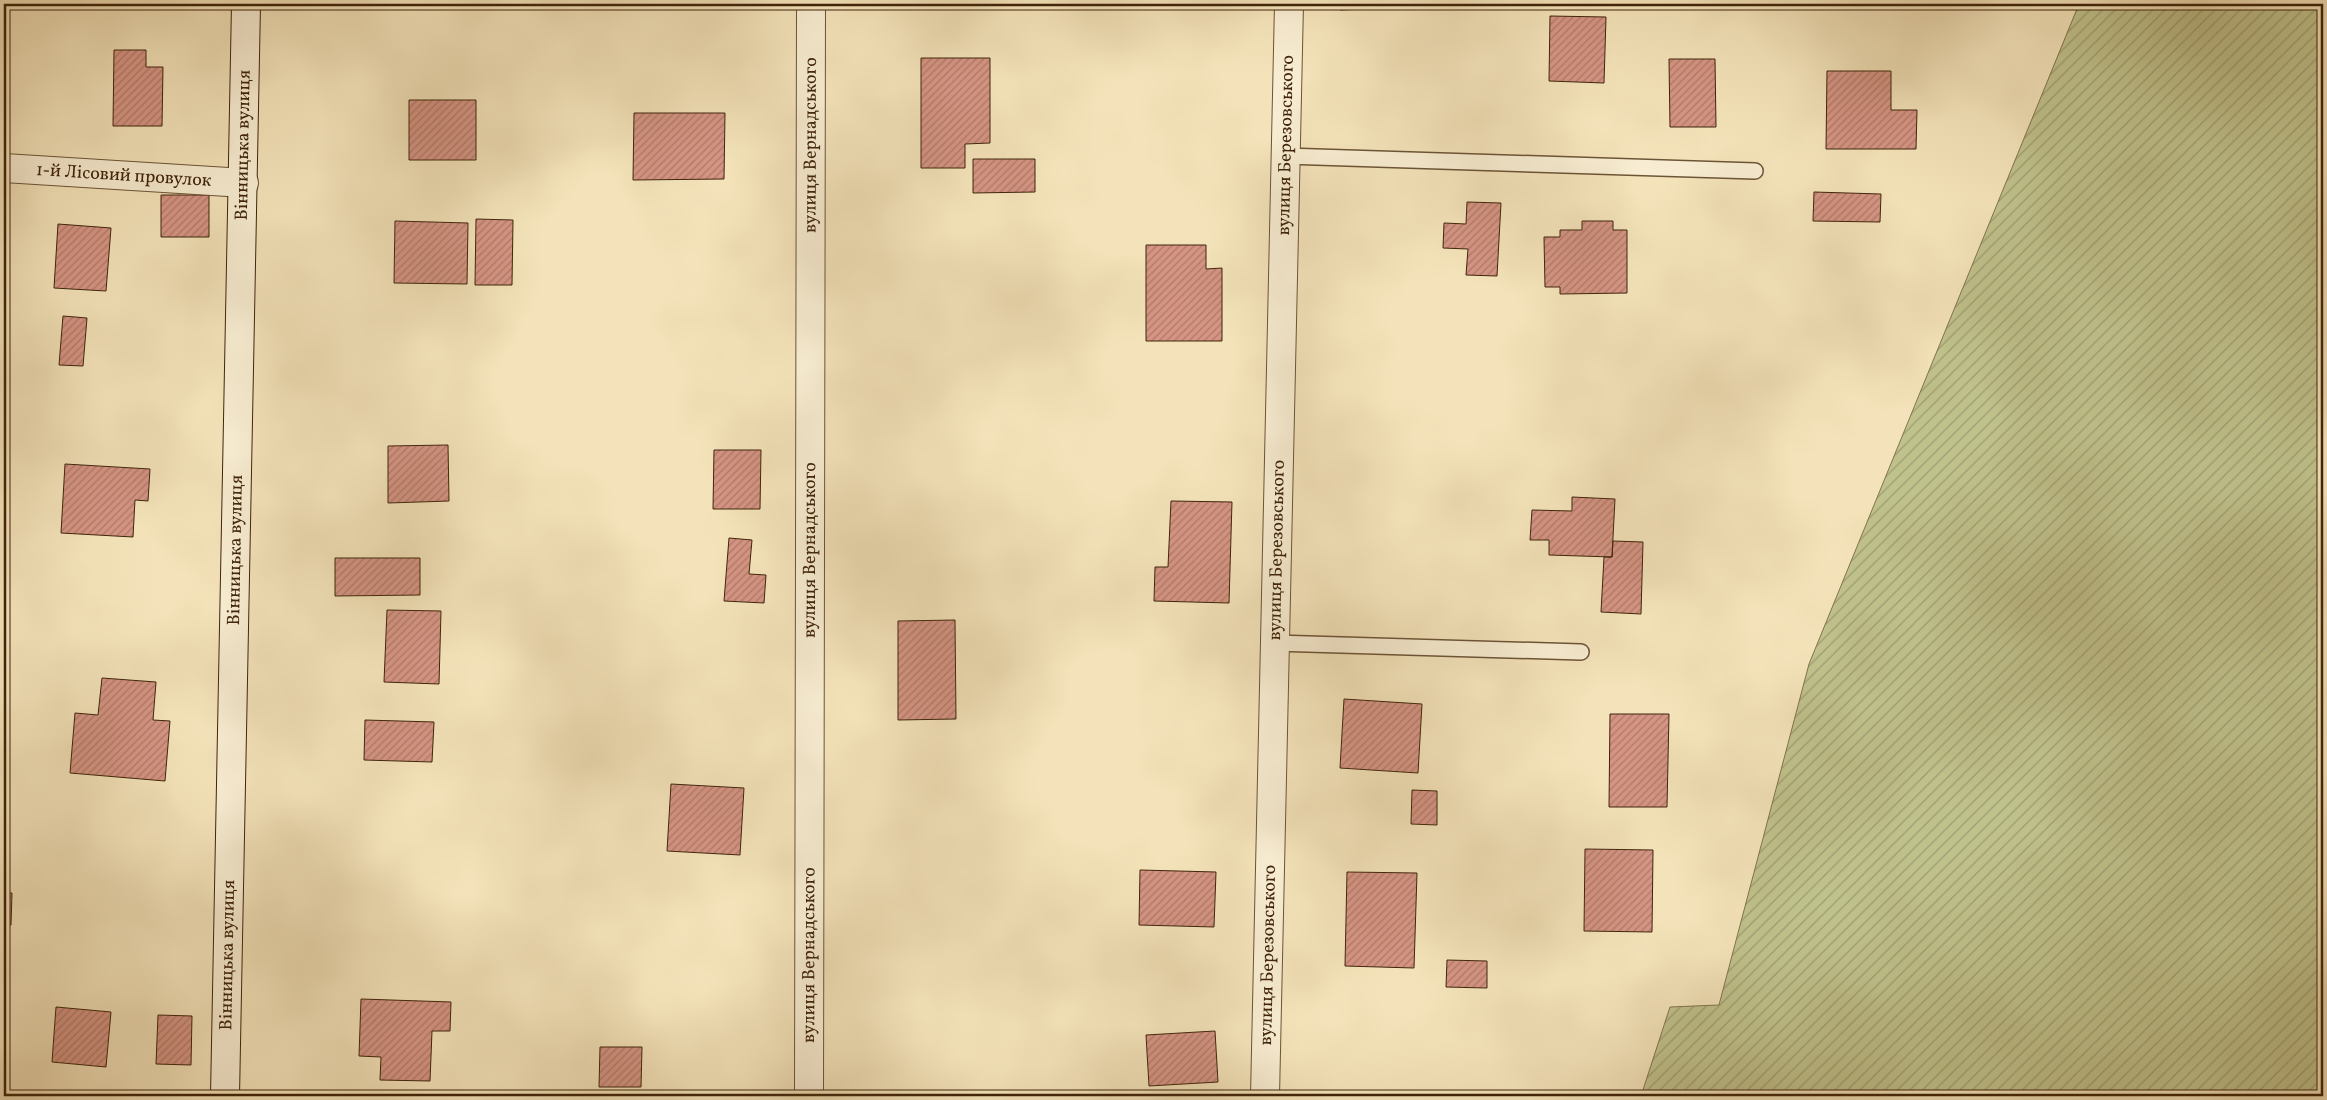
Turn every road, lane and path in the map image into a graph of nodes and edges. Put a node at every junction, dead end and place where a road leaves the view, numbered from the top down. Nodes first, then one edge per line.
1 (246, 4) edge
2 (811, 4) edge
3 (1289, 4) edge
4 (1285, 156) junction
5 (4, 168) edge
6 (1755, 171) dead end
7 (244, 183) junction
8 (1274, 644) junction
9 (1581, 652) dead end
10 (224, 1096) edge
11 (809, 1096) edge
12 (1265, 1096) edge

1 - 7 street, Вінницька вулиця
2 - 11 street, вулиця Вернадського
3 - 4 street, вулиця Березовського
4 - 6 lane
4 - 8 street, вулиця Березовського
5 - 7 street, 1-й Лісовий провулок
7 - 10 street, Вінницька вулиця
8 - 9 lane
8 - 12 street, вулиця Березовського

